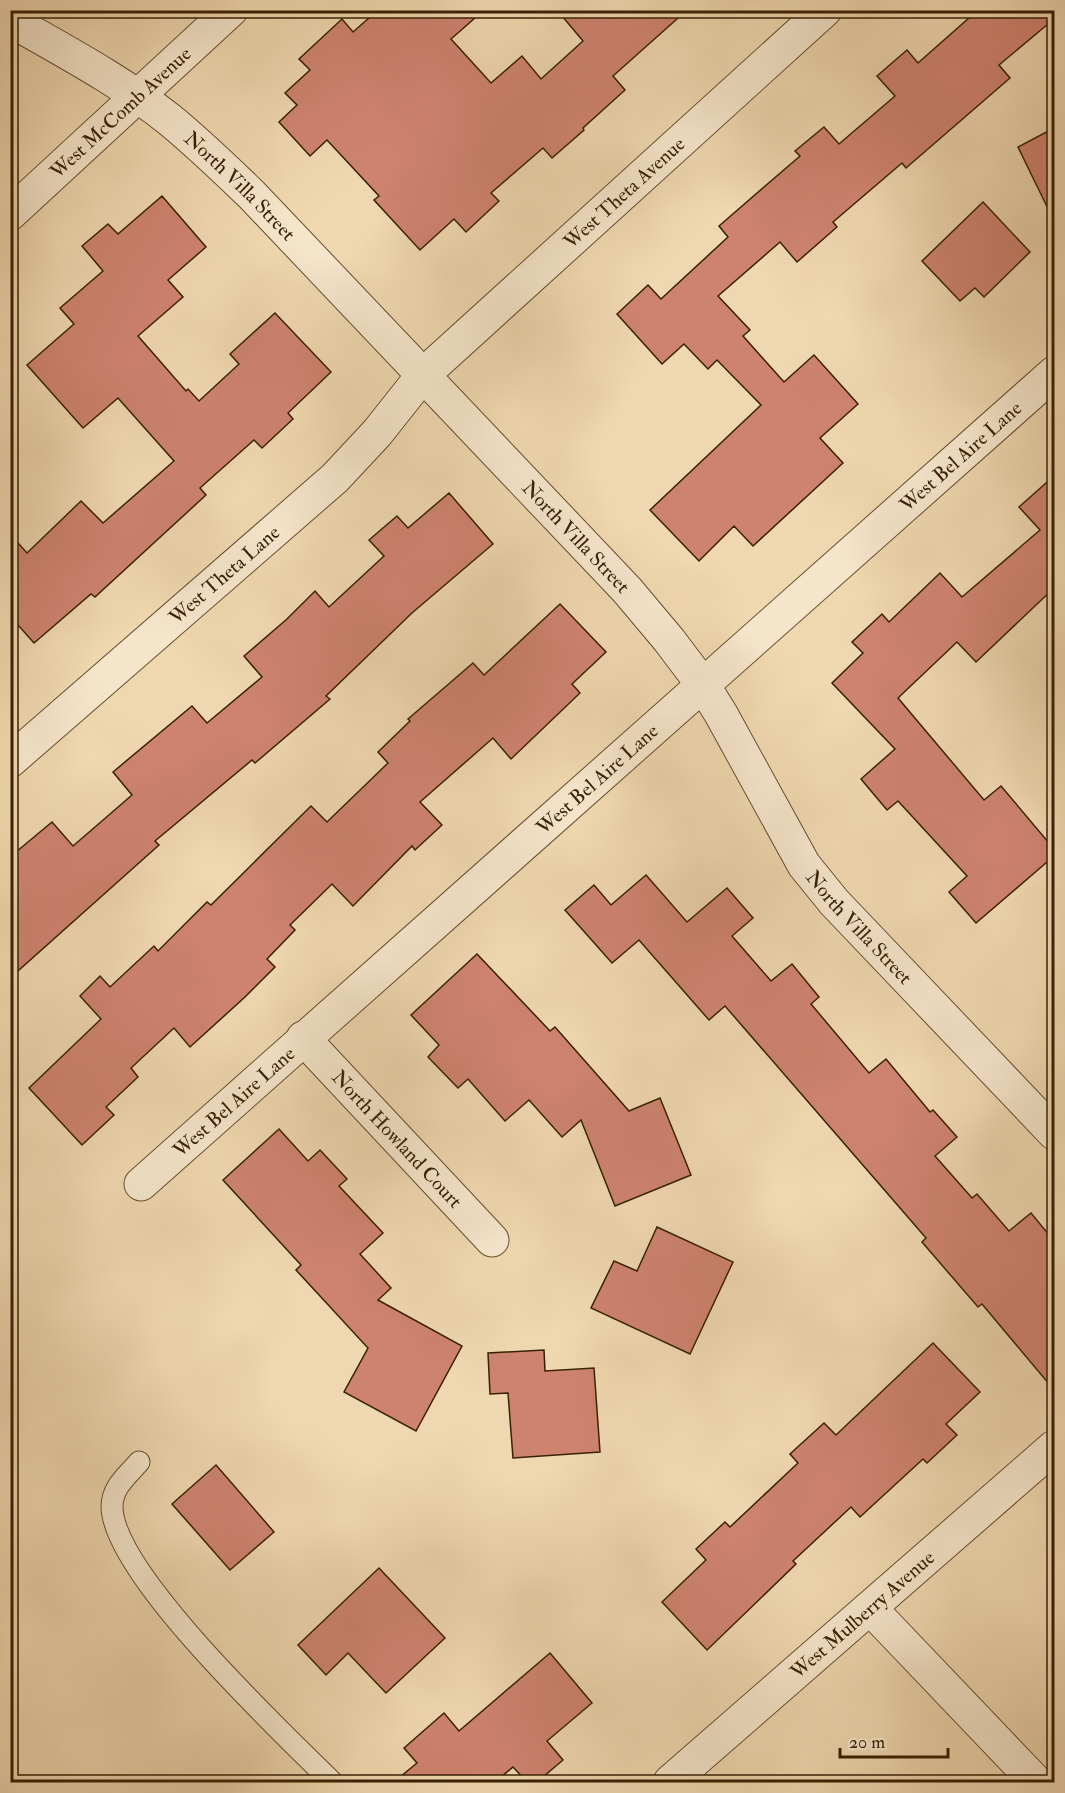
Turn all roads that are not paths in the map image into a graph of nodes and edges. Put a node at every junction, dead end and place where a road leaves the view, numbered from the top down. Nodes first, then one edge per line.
1 (231, 10) edge
2 (825, 10) edge
3 (10, 20) edge
4 (137, 97) junction
5 (10, 214) edge
6 (1054, 373) edge
7 (423, 375) junction
8 (703, 685) junction
9 (10, 761) edge
10 (303, 1038) junction
11 (1054, 1133) edge
12 (141, 1184) dead end
13 (492, 1240) dead end
14 (1054, 1447) edge
15 (139, 1462) dead end
16 (870, 1608) junction
17 (332, 1782) edge
18 (670, 1782) edge
19 (1036, 1782) edge

1 - 4 street, West McComb Avenue
2 - 7 street, West Theta Avenue
3 - 4 street, North Villa Street
4 - 5 street, West McComb Avenue
4 - 7 street, North Villa Street
6 - 8 street, West Bel Aire Lane
7 - 8 street, North Villa Street
7 - 9 street, West Theta Lane
8 - 10 street, West Bel Aire Lane
8 - 11 street, North Villa Street
10 - 12 street, West Bel Aire Lane
10 - 13 street, North Howland Court
14 - 16 street, West Mulberry Avenue
15 - 17 lane
16 - 18 street, West Mulberry Avenue
16 - 19 street

